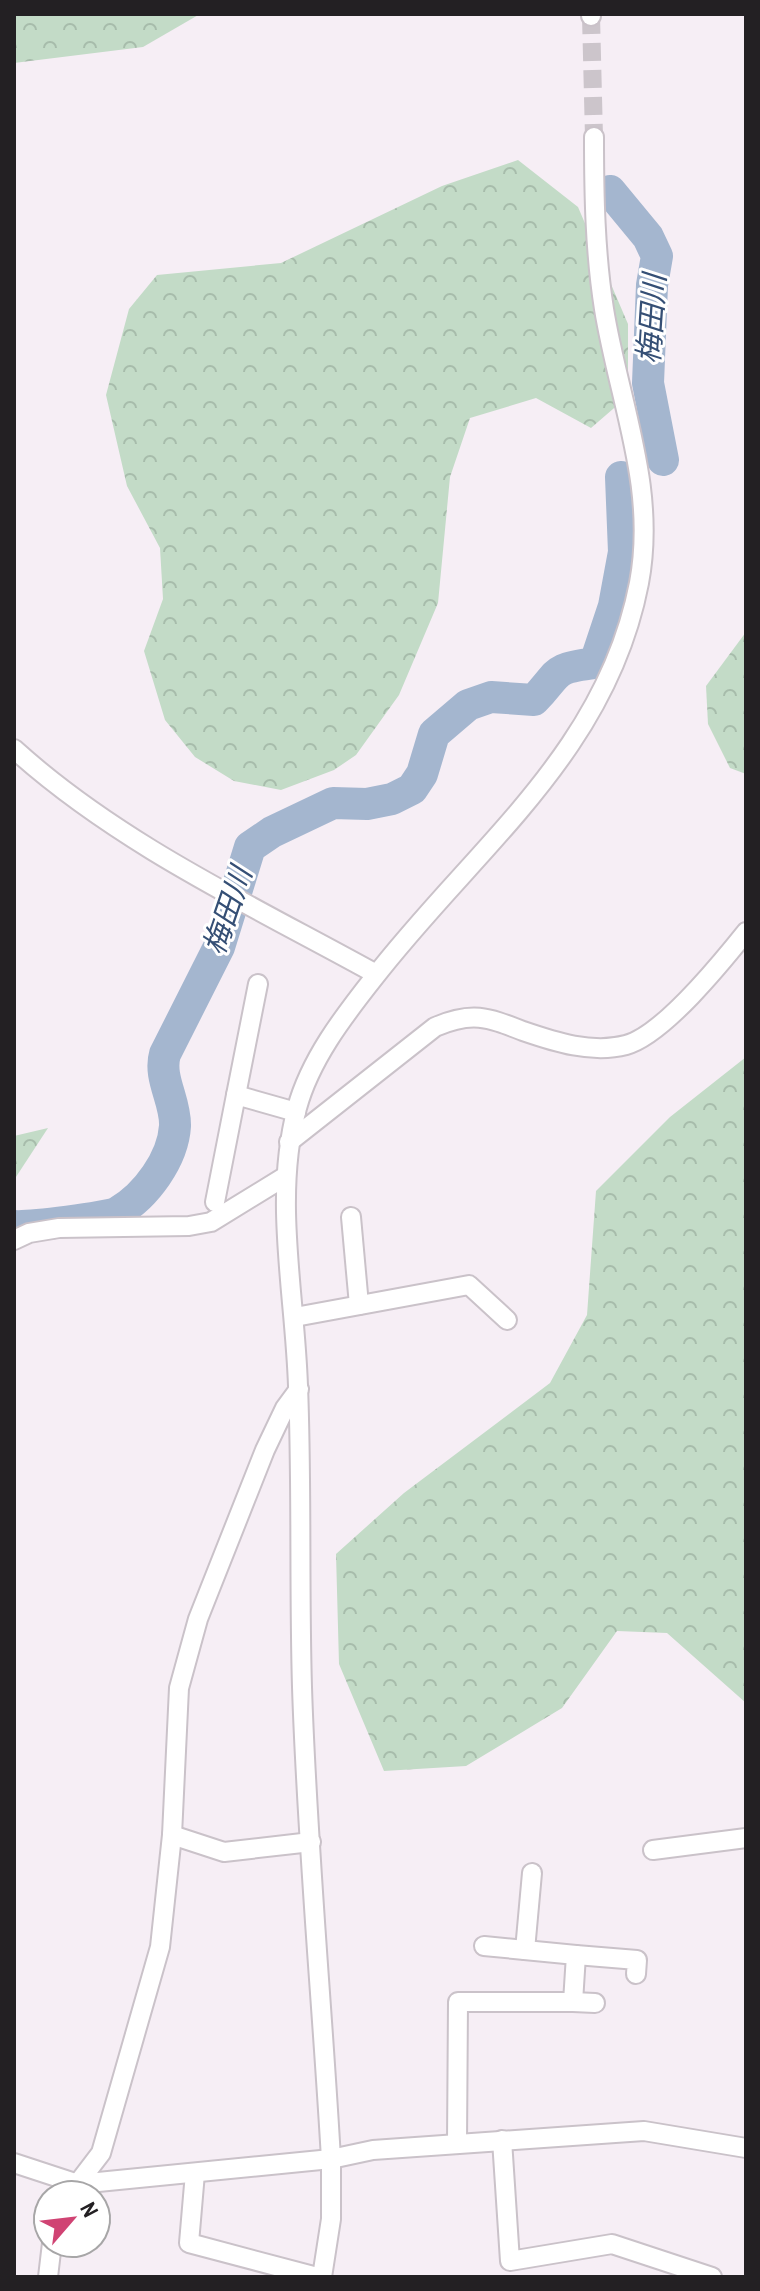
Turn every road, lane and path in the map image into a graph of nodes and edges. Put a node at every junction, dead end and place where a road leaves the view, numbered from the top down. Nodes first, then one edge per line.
1 (594, 137) tunnel mouth
2 (14, 749) edge
3 (746, 932) edge
4 (376, 974) junction
5 (258, 984) dead end
6 (236, 1095) junction
7 (296, 1112) junction
8 (289, 1142) junction
9 (286, 1176) junction
10 (215, 1202) dead end
11 (351, 1217) dead end
12 (14, 1240) edge
13 (359, 1305) junction
14 (295, 1317) junction
15 (507, 1320) dead end
16 (299, 1389) junction
17 (172, 1835) junction
18 (746, 1838) edge
19 (311, 1842) junction
20 (653, 1850) dead end
21 (532, 1873) dead end
22 (484, 1946) dead end
23 (525, 1950) junction
24 (576, 1955) junction
25 (636, 1974) dead end
26 (573, 2002) junction
27 (595, 2003) dead end
28 (502, 2140) junction
29 (457, 2144) junction
30 (746, 2148) edge
31 (331, 2159) junction
32 (14, 2163) edge
33 (195, 2173) junction
34 (49, 2179) edge
35 (81, 2179) edge
36 (112, 2185) edge
37 (320, 2277) edge
38 (712, 2277) edge

1 - 4 street
2 - 4 street
3 - 8 street
4 - 7 street
5 - 6 street
6 - 7 street
6 - 10 street
7 - 8 street
8 - 9 street
9 - 12 street
9 - 14 street
11 - 13 street
13 - 14 street
13 - 15 street
14 - 16 street
16 - 17 street
16 - 19 street
17 - 19 street
17 - 35 street
18 - 20 street
19 - 31 street
21 - 23 street
22 - 23 street
23 - 24 street
24 - 25 street
24 - 26 street
26 - 27 street
26 - 29 street
28 - 29 street
28 - 30 street
28 - 38 street
29 - 31 street
31 - 33 street
31 - 37 street
32 - 34 street
33 - 36 street
33 - 37 street

